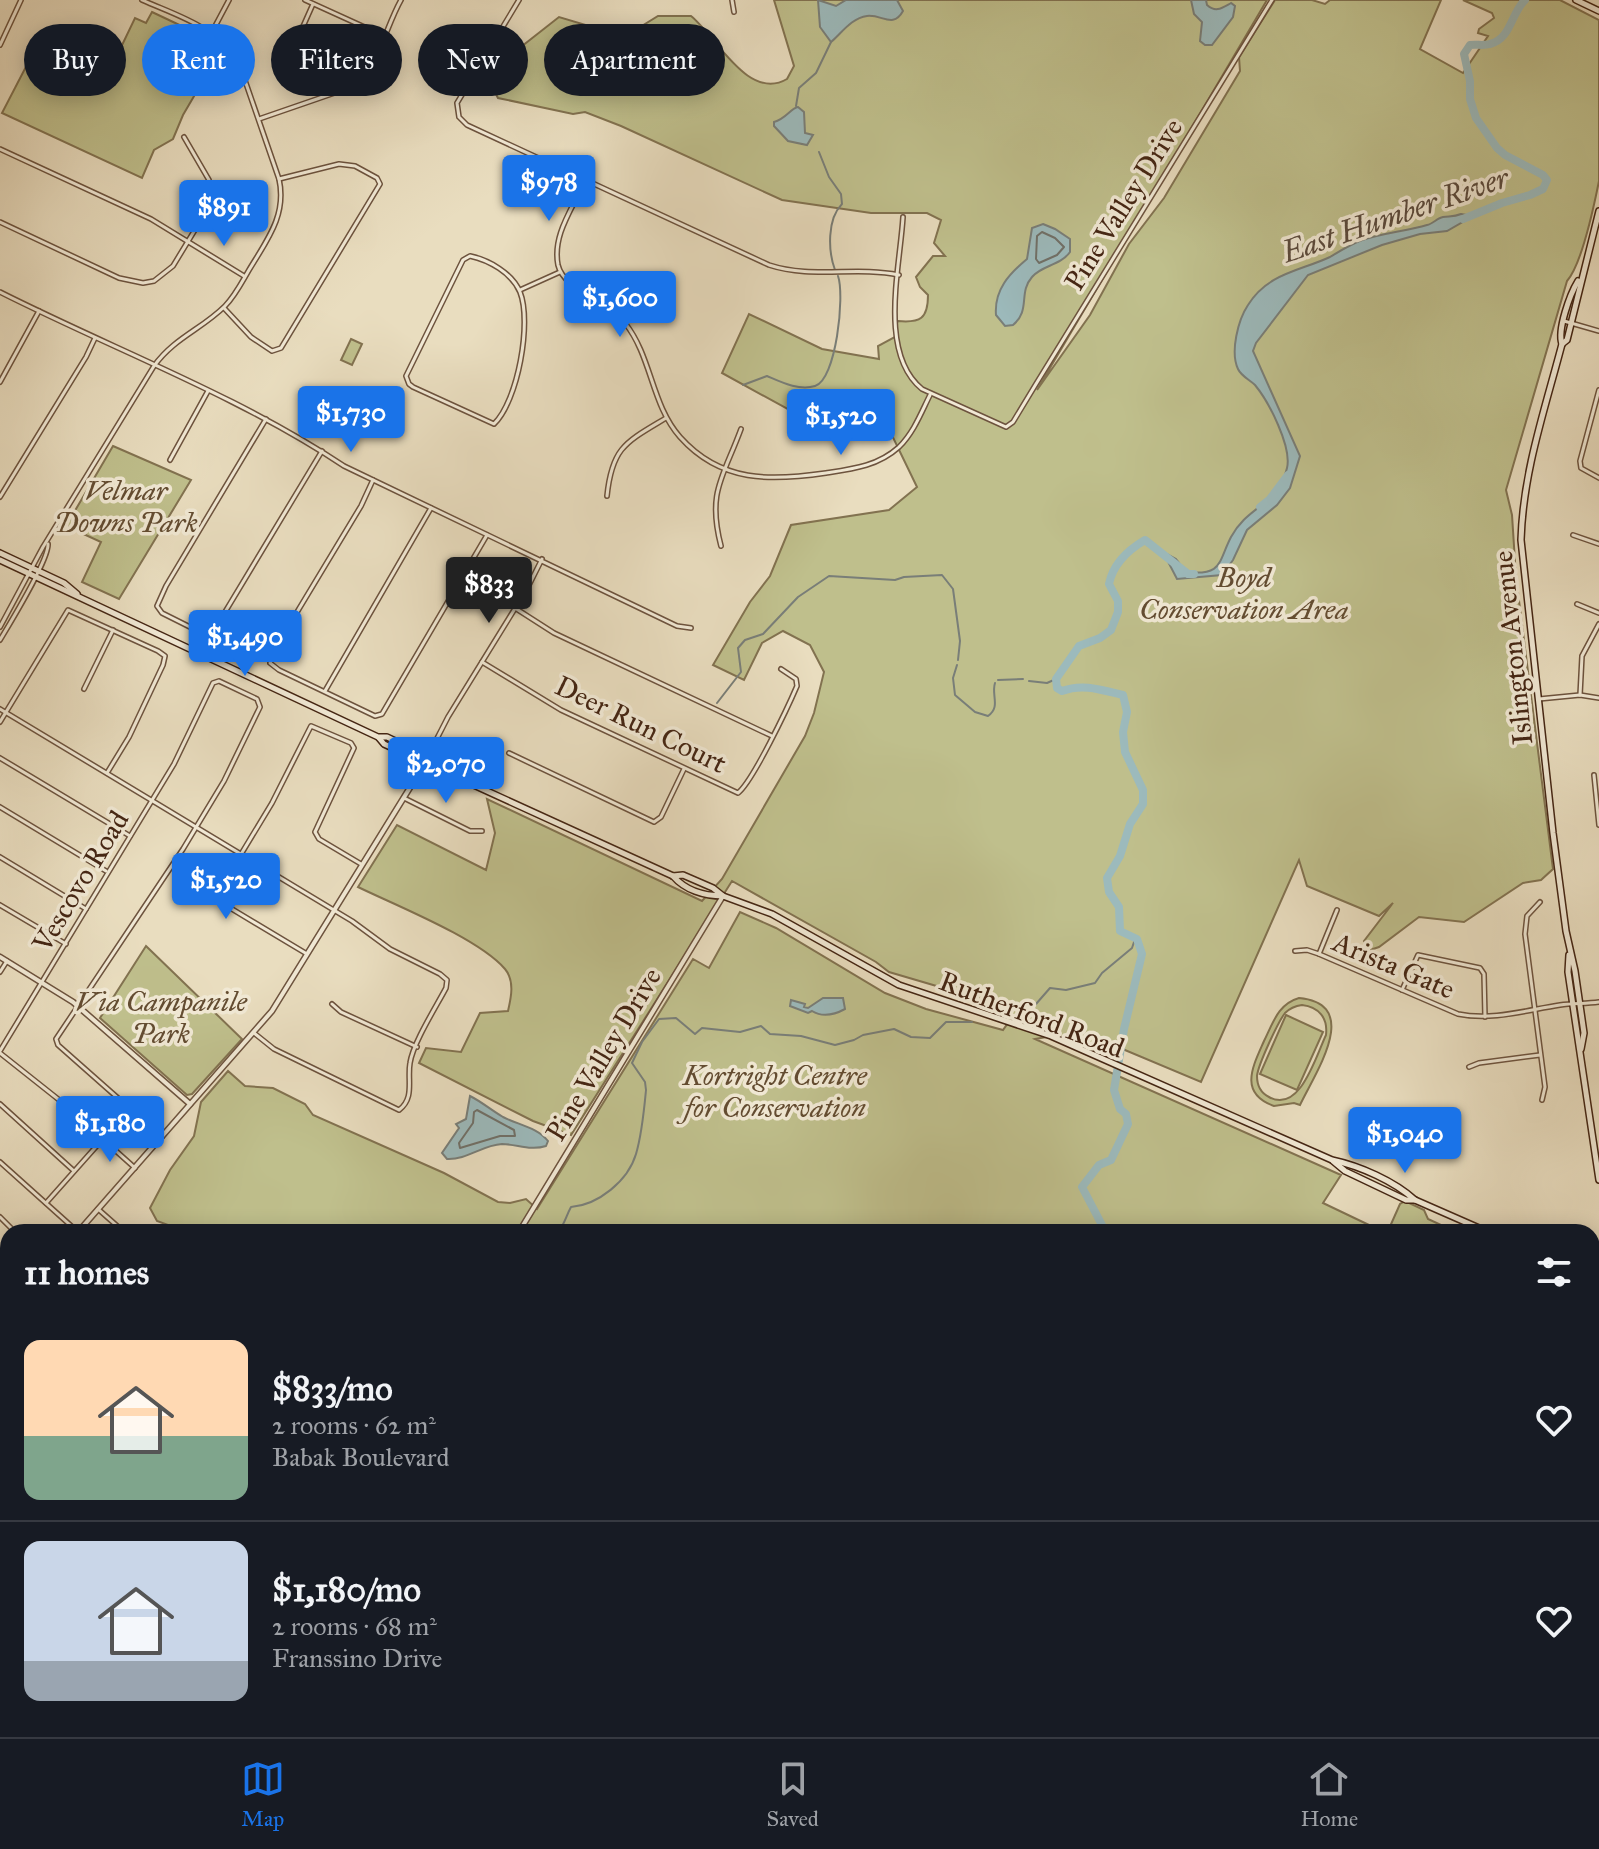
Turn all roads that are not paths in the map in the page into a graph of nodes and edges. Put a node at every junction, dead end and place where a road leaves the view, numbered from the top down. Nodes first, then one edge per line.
1 (21, 0) edge
2 (142, 0) edge
3 (229, 0) edge
4 (305, 0) edge
5 (401, 0) edge
6 (519, 0) edge
7 (732, 0) edge
8 (1272, 0) edge
9 (1576, 0) edge
10 (154, 2) edge
11 (313, 4) junction
12 (1599, 11) edge
13 (734, 12) dead end
14 (197, 24) edge
15 (216, 24) edge
16 (304, 24) edge
17 (357, 24) edge
18 (389, 24) edge
19 (504, 24) edge
20 (0, 45) edge
21 (251, 96) edge
22 (324, 96) edge
23 (461, 96) edge
24 (259, 119) junction
25 (184, 137) dead end
26 (0, 149) edge
27 (279, 179) junction
28 (585, 180) junction
29 (1599, 211) edge
30 (903, 217) dead end
31 (0, 222) edge
32 (188, 241) junction
33 (560, 272) junction
34 (899, 275) junction
35 (245, 277) junction
36 (1581, 278) junction
37 (519, 291) junction
38 (0, 292) edge
39 (224, 308) junction
40 (39, 311) junction
41 (1564, 321) junction
42 (1571, 323) junction
43 (1599, 331) edge
44 (95, 338) junction
45 (1562, 344) junction
46 (154, 366) junction
47 (0, 382) edge
48 (1599, 390) edge
49 (208, 391) junction
50 (931, 394) junction
51 (666, 418) junction
52 (266, 419) junction
53 (741, 429) dead end
54 (322, 451) junction
55 (170, 460) dead end
56 (726, 470) junction
57 (1599, 478) edge
58 (373, 480) junction
59 (607, 496) dead end
60 (0, 497) edge
61 (431, 507) junction
62 (487, 534) junction
63 (1573, 535) dead end
64 (1599, 544) edge
65 (721, 546) dead end
66 (0, 553) edge
67 (542, 559) junction
68 (0, 560) edge
69 (35, 569) junction
70 (31, 576) junction
71 (81, 597) junction
72 (1577, 604) dead end
73 (515, 608) junction
74 (1599, 613) edge
75 (1599, 624) edge
76 (0, 627) edge
77 (691, 628) dead end
78 (113, 630) junction
79 (0, 640) edge
80 (482, 662) junction
81 (781, 669) dead end
82 (84, 689) dead end
83 (325, 691) junction
84 (1580, 695) junction
85 (1599, 698) edge
86 (1538, 699) junction
87 (0, 709) edge
88 (6, 712) junction
89 (0, 722) edge
90 (772, 736) junction
91 (509, 753) dead end
92 (0, 758) edge
93 (426, 760) junction
94 (684, 769) junction
95 (107, 773) junction
96 (1594, 775) dead end
97 (404, 798) junction
98 (152, 801) junction
99 (0, 807) edge
100 (1599, 825) edge
101 (196, 827) junction
102 (482, 831) dead end
103 (130, 836) junction
104 (241, 854) junction
105 (0, 857) edge
106 (361, 864) junction
107 (108, 872) junction
108 (723, 896) junction
109 (1540, 902) dead end
110 (0, 905) edge
111 (86, 909) junction
112 (333, 910) junction
113 (1337, 910) dead end
114 (66, 944) junction
115 (1295, 951) dead end
116 (307, 954) junction
117 (1319, 954) junction
118 (0, 957) edge
119 (7, 961) junction
120 (0, 972) edge
121 (42, 982) junction
122 (1402, 990) junction
123 (1599, 1002) edge
124 (332, 1004) dead end
125 (1576, 1004) junction
126 (79, 1006) junction
127 (1534, 1010) junction
128 (1485, 1017) junction
129 (254, 1033) junction
130 (417, 1047) junction
131 (0, 1052) edge
132 (1540, 1055) junction
133 (1469, 1067) dead end
134 (1542, 1100) dead end
135 (0, 1104) edge
136 (191, 1105) junction
137 (162, 1137) junction
138 (103, 1139) junction
139 (1597, 1154) edge
140 (0, 1162) edge
141 (135, 1168) junction
142 (74, 1171) junction
143 (1599, 1180) edge
144 (46, 1203) junction
145 (98, 1209) junction
146 (69, 1224) edge
147 (85, 1224) edge
148 (115, 1224) edge
149 (524, 1224) edge
150 (1470, 1224) edge

1 - 20 street
2 - 10 street
3 - 15 street
4 - 11 street
5 - 18 street
6 - 19 street
7 - 13 street
8 - 50 street, Pine Valley Drive
9 - 12 main road
10 - 14 street
11 - 16 street
11 - 17 street
21 - 24 street
22 - 24 street
23 - 28 street
24 - 27 street
25 - 32 street
26 - 32 street
27 - 35 street
27 - 39 street
28 - 33 street
28 - 34 street
29 - 36 main road, Islington Avenue
30 - 34 street
31 - 32 street
32 - 35 street
33 - 37 street
33 - 51 street
34 - 50 street
35 - 39 street
36 - 41 main road, Islington Avenue
36 - 42 main road, Islington Avenue
37 - 37 street
38 - 40 street
39 - 46 street
40 - 44 street
40 - 47 street
41 - 42 street
41 - 45 main road, Islington Avenue
42 - 43 street
42 - 45 main road, Islington Avenue
44 - 46 street
44 - 60 street
45 - 86 main road, Islington Avenue
46 - 49 street
46 - 69 street
48 - 57 street
49 - 52 street
49 - 55 street
50 - 56 street
51 - 56 street
51 - 59 street
52 - 54 street
52 - 54 street
53 - 56 street
54 - 58 street
56 - 65 street
58 - 61 street
58 - 83 street
61 - 62 street
61 - 83 street
62 - 67 street
62 - 83 street
63 - 64 street
66 - 69 main road, Rutherford Road
67 - 73 street
67 - 77 street
68 - 70 main road, Rutherford Road
69 - 70 street
69 - 71 main road, Rutherford Road
70 - 71 main road, Rutherford Road
70 - 76 street
70 - 79 street
71 - 93 main road, Rutherford Road
72 - 74 street
73 - 80 street
73 - 90 street
75 - 84 street
78 - 82 street
78 - 88 street
78 - 95 street
80 - 93 street
80 - 94 street, Deer Run Court
81 - 90 street, Deer Run Court
84 - 85 street
84 - 86 street
86 - 125 main road, Islington Avenue
87 - 88 street
88 - 89 street
88 - 95 street
90 - 94 street, Deer Run Court
91 - 94 street
92 - 103 street
93 - 97 street
93 - 108 main road, Rutherford Road
95 - 98 street
96 - 100 street
97 - 102 street
97 - 106 street
98 - 101 street
98 - 101 street, Vescovo Road
98 - 103 street, Vescovo Road
99 - 107 street
101 - 104 street
101 - 126 street
103 - 107 street, Vescovo Road
104 - 106 street
104 - 112 street
104 - 116 street
105 - 111 street
106 - 112 street
107 - 111 street, Vescovo Road
108 - 149 street, Pine Valley Drive
108 - 150 main road, Rutherford Road
109 - 127 street
110 - 114 street
111 - 114 street, Vescovo Road
112 - 116 street
112 - 130 street
113 - 117 street
114 - 121 street, Vescovo Road
115 - 117 street, Arista Gate
116 - 129 street
117 - 122 street, Arista Gate
118 - 119 street
119 - 120 street
119 - 121 street
121 - 126 street
121 - 131 street, Vescovo Road
122 - 128 street, Arista Gate
122 - 128 street
123 - 125 street, Arista Gate
124 - 130 street
125 - 127 street, Arista Gate
125 - 139 main road, Islington Avenue
126 - 136 street
126 - 137 street
127 - 128 street, Arista Gate
127 - 132 street
129 - 130 street
129 - 136 street
131 - 138 street
132 - 133 street
132 - 134 street
135 - 142 street
136 - 137 street
137 - 141 street
138 - 141 street
138 - 142 street
139 - 143 main road, Islington Avenue
140 - 144 street
141 - 145 street
142 - 144 street
144 - 146 street
145 - 147 street
145 - 148 street

